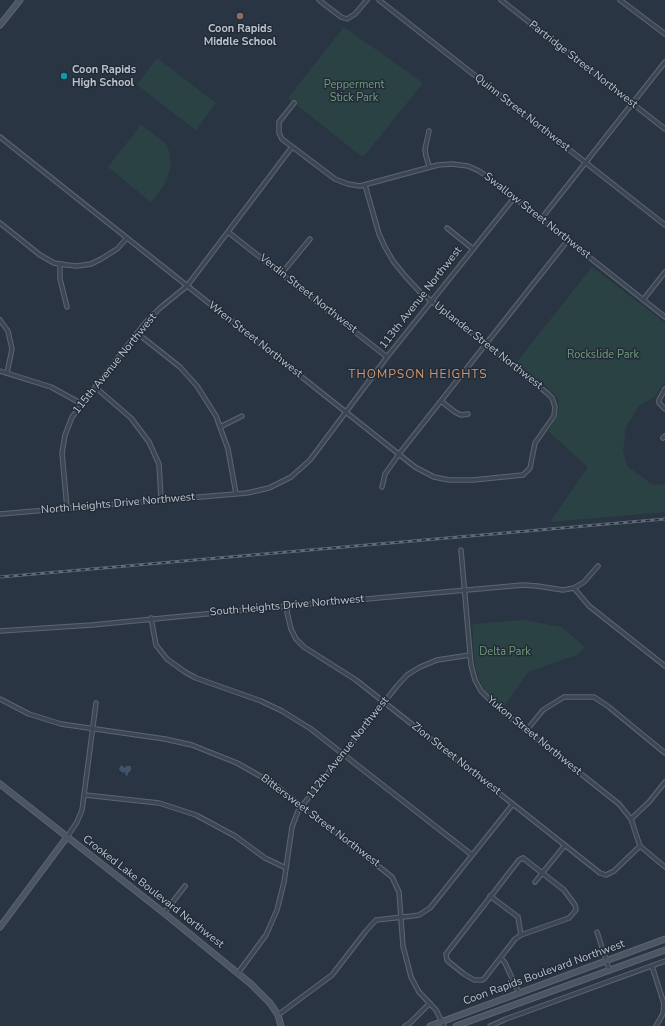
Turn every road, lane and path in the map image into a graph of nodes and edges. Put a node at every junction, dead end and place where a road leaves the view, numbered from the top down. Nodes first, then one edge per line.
1 (20, 0) edge
2 (319, 0) edge
3 (367, 0) edge
4 (379, 0) edge
5 (501, 0) edge
6 (620, 0) edge
7 (0, 25) edge
8 (665, 34) edge
9 (665, 62) edge
10 (294, 103) dead end
11 (632, 104) junction
12 (665, 130) edge
13 (429, 131) dead end
14 (0, 137) edge
15 (292, 147) junction
16 (585, 163) junction
17 (429, 166) junction
18 (365, 185) junction
19 (514, 198) junction
20 (541, 220) junction
21 (0, 223) edge
22 (665, 226) edge
23 (447, 228) dead end
24 (228, 232) junction
25 (127, 238) junction
26 (310, 239) dead end
27 (568, 240) junction
28 (473, 249) junction
29 (60, 264) junction
30 (665, 272) edge
31 (282, 273) junction
32 (187, 286) junction
33 (643, 300) junction
34 (432, 302) junction
35 (67, 307) dead end
36 (665, 317) edge
37 (0, 320) edge
38 (137, 333) junction
39 (486, 345) junction
40 (388, 357) junction
41 (0, 371) edge
42 (7, 373) junction
43 (95, 387) junction
44 (665, 388) edge
45 (441, 401) junction
46 (82, 404) junction
47 (665, 409) edge
48 (347, 412) junction
49 (468, 414) dead end
50 (242, 416) dead end
51 (220, 427) junction
52 (399, 454) junction
53 (530, 468) joint
54 (382, 487) dead end
55 (236, 494) junction
56 (161, 500) junction
57 (67, 508) junction
58 (0, 514) edge
59 (461, 550) dead end
60 (598, 566) dead end
61 (574, 588) junction
62 (465, 591) junction
63 (288, 606) junction
64 (151, 618) junction
65 (0, 631) edge
66 (470, 656) junction
67 (665, 666) edge
68 (0, 700) edge
69 (384, 702) junction
70 (96, 703) dead end
71 (93, 729) junction
72 (526, 730) junction
73 (343, 753) junction
74 (665, 753) edge
75 (665, 782) edge
76 (0, 784) edge
77 (85, 795) junction
78 (513, 804) junction
79 (302, 805) junction
80 (631, 819) junction
81 (67, 837) junction
82 (565, 845) junction
83 (640, 846) junction
84 (472, 855) junction
85 (665, 867) edge
86 (286, 868) junction
87 (542, 873) junction
88 (535, 882) dead end
89 (185, 886) dead end
90 (490, 896) junction
91 (164, 913) junction
92 (401, 918) junction
93 (0, 927) edge
94 (597, 932) dead end
95 (521, 935) junction
96 (665, 939) edge
97 (665, 950) edge
98 (501, 958) junction
99 (606, 961) junction
100 (665, 961) edge
101 (652, 966) junction
102 (610, 969) junction
103 (238, 973) junction
104 (519, 993) junction
105 (430, 1003) junction
106 (278, 1015) junction
107 (443, 1024) edge
108 (281, 1026) edge
109 (404, 1026) edge
110 (430, 1026) edge
111 (456, 1026) edge
112 (490, 1026) edge
113 (656, 1026) edge

1 - 7 street
2 - 3 street
4 - 16 street, Quinn Street Northwest
5 - 11 street, Partridge Street Northwest
6 - 8 street
9 - 11 street
10 - 15 street, Swallow Street Northwest
11 - 12 street, Partridge Street Northwest
11 - 16 street
13 - 17 street
14 - 25 street, Wren Street Northwest
15 - 18 street, Swallow Street Northwest
15 - 24 street, 115th Avenue Northwest
16 - 20 street
16 - 22 street, Quinn Street Northwest
17 - 18 street, Swallow Street Northwest
17 - 19 street, Swallow Street Northwest
18 - 34 street, Uplander Street Northwest
19 - 20 street, Swallow Street Northwest
19 - 28 street, 113th Avenue Northwest
20 - 27 street, Swallow Street Northwest
21 - 29 street
23 - 28 street
24 - 31 street, Verdin Street Northwest
24 - 32 street, 115th Avenue Northwest
25 - 29 street
25 - 32 street, Wren Street Northwest
26 - 31 street
27 - 33 street, Swallow Street Northwest
27 - 39 street
28 - 34 street, 113th Avenue Northwest
29 - 35 street
30 - 33 street
31 - 40 street, Verdin Street Northwest
32 - 38 street, 115th Avenue Northwest
32 - 48 street, Wren Street Northwest
33 - 36 street, Swallow Street Northwest
34 - 39 street, Uplander Street Northwest
34 - 40 street, 113th Avenue Northwest
37 - 42 street
38 - 43 street, 115th Avenue Northwest
38 - 51 street
39 - 45 street
39 - 53 street, Uplander Street Northwest
40 - 48 street, 113th Avenue Northwest
41 - 42 street
42 - 46 street
43 - 46 street, 115th Avenue Northwest
43 - 56 street
44 - 47 street
45 - 49 street
45 - 52 street
46 - 57 street, 115th Avenue Northwest
48 - 52 street, Wren Street Northwest
48 - 55 street, 113th Avenue Northwest
50 - 51 street
51 - 55 street
52 - 53 street, Wren Street Northwest
52 - 54 street
55 - 56 street, North Heights Drive Northwest
56 - 57 street, North Heights Drive Northwest
57 - 58 street, North Heights Drive Northwest
59 - 62 street, Yukon Street Northwest
60 - 61 street
61 - 62 street, South Heights Drive Northwest
61 - 67 street
62 - 63 street, South Heights Drive Northwest
62 - 66 street, Yukon Street Northwest
63 - 64 street, South Heights Drive Northwest
63 - 69 street, Zion Street Northwest
64 - 65 street, South Heights Drive Northwest
64 - 73 street
66 - 69 street, 112th Avenue Northwest
66 - 72 street, Yukon Street Northwest
68 - 71 street, Bittersweet Street Northwest
69 - 73 street, 112th Avenue Northwest
69 - 78 street, Zion Street Northwest
70 - 71 street
71 - 77 street
71 - 79 street, Bittersweet Street Northwest
72 - 74 street
72 - 80 street, Yukon Street Northwest
73 - 79 street, 112th Avenue Northwest
73 - 84 street
75 - 80 street
76 - 81 street, Crooked Lake Boulevard Northwest
77 - 81 street
77 - 86 street
78 - 82 street, Zion Street Northwest
78 - 84 street
79 - 86 street, 112th Avenue Northwest
79 - 92 street, Bittersweet Street Northwest
80 - 83 street, Yukon Street Northwest
81 - 91 street, Crooked Lake Boulevard Northwest
81 - 93 street
82 - 83 street, Zion Street Northwest
82 - 87 street
83 - 85 street
84 - 92 street
86 - 103 street, 112th Avenue Northwest
87 - 88 street
87 - 90 street
87 - 95 street
89 - 91 street
90 - 95 street
90 - 98 street
91 - 103 street, Crooked Lake Boulevard Northwest
92 - 105 street, Bittersweet Street Northwest
92 - 106 street
94 - 99 street
95 - 98 street
96 - 99 street, Coon Rapids Boulevard Northwest
97 - 102 street, Coon Rapids Boulevard Northwest
98 - 104 street
99 - 102 street
99 - 104 street, Coon Rapids Boulevard Northwest
100 - 101 street
101 - 112 street
101 - 113 street
102 - 111 street, Coon Rapids Boulevard Northwest
103 - 106 street, Crooked Lake Boulevard Northwest
104 - 107 street, Coon Rapids Boulevard Northwest
105 - 107 street, Bittersweet Street Northwest
105 - 109 street
106 - 108 street, Crooked Lake Boulevard Northwest
107 - 110 street, Coon Rapids Boulevard Northwest

